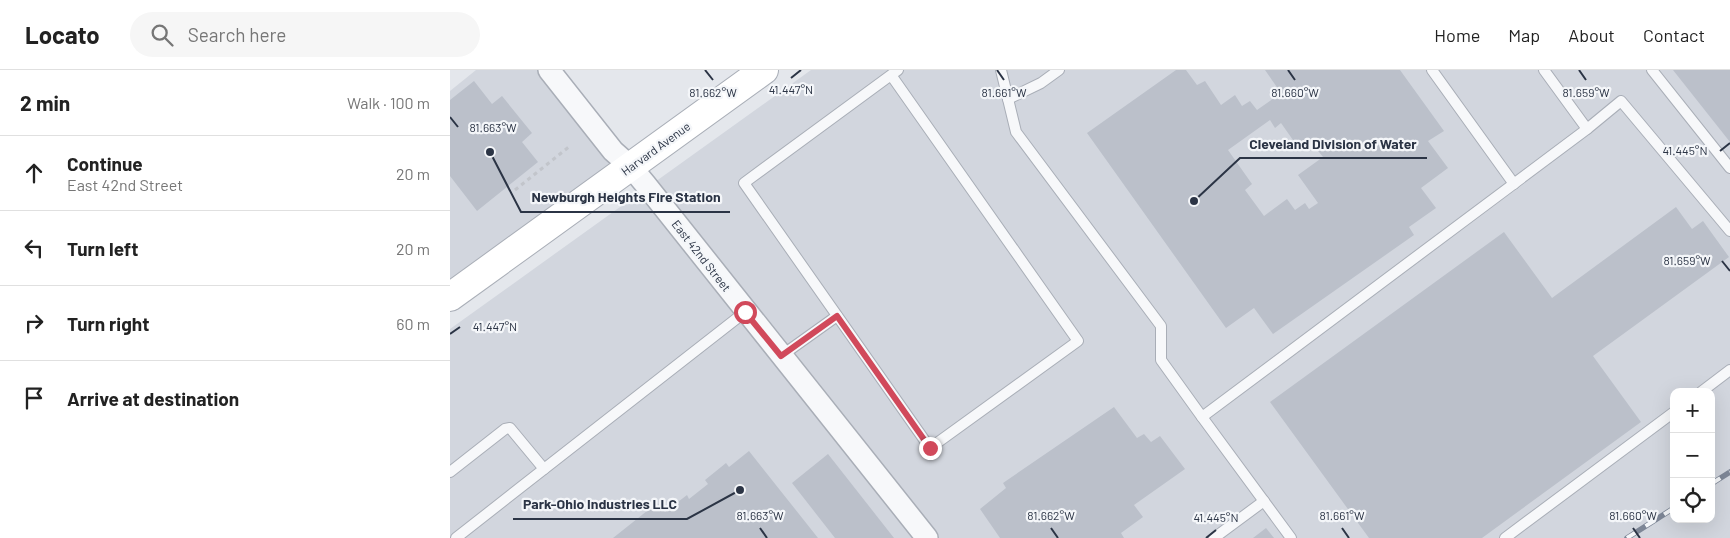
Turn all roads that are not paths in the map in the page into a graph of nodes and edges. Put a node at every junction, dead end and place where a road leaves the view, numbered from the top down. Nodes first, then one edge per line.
1 (549, 70) edge
2 (764, 70) edge
3 (1001, 70) edge
4 (1059, 70) edge
5 (1432, 70) edge
6 (1544, 70) edge
7 (1652, 70) edge
8 (894, 72) edge
9 (1008, 99) junction
10 (1587, 129) junction
11 (631, 167) junction
12 (1730, 168) edge
13 (1514, 184) junction
14 (1730, 231) edge
15 (450, 297) edge
16 (745, 312) junction
17 (837, 316) junction
18 (781, 356) junction
19 (1730, 370) edge
20 (1706, 388) edge
21 (1670, 415) edge
22 (1202, 417) junction
23 (544, 469) junction
24 (450, 472) edge
25 (1264, 501) junction
26 (456, 538) edge
27 (927, 538) edge
28 (1214, 538) edge
29 (1291, 538) edge
30 (1505, 538) edge

1 - 11 street, East 42nd Street
2 - 11 main road, Harvard Avenue
3 - 9 lane
4 - 9 lane
5 - 13 lane
6 - 10 lane
7 - 12 lane
8 - 17 lane
8 - 17 lane
9 - 22 lane
10 - 13 lane
10 - 14 lane
11 - 15 main road, Harvard Avenue
11 - 16 street, East 42nd Street
13 - 22 lane
16 - 18 street, East 42nd Street
16 - 23 lane
17 - 18 lane
18 - 27 street, East 42nd Street
19 - 20 lane
21 - 30 lane
22 - 25 lane
23 - 24 lane
23 - 26 lane
25 - 28 lane
25 - 29 lane

